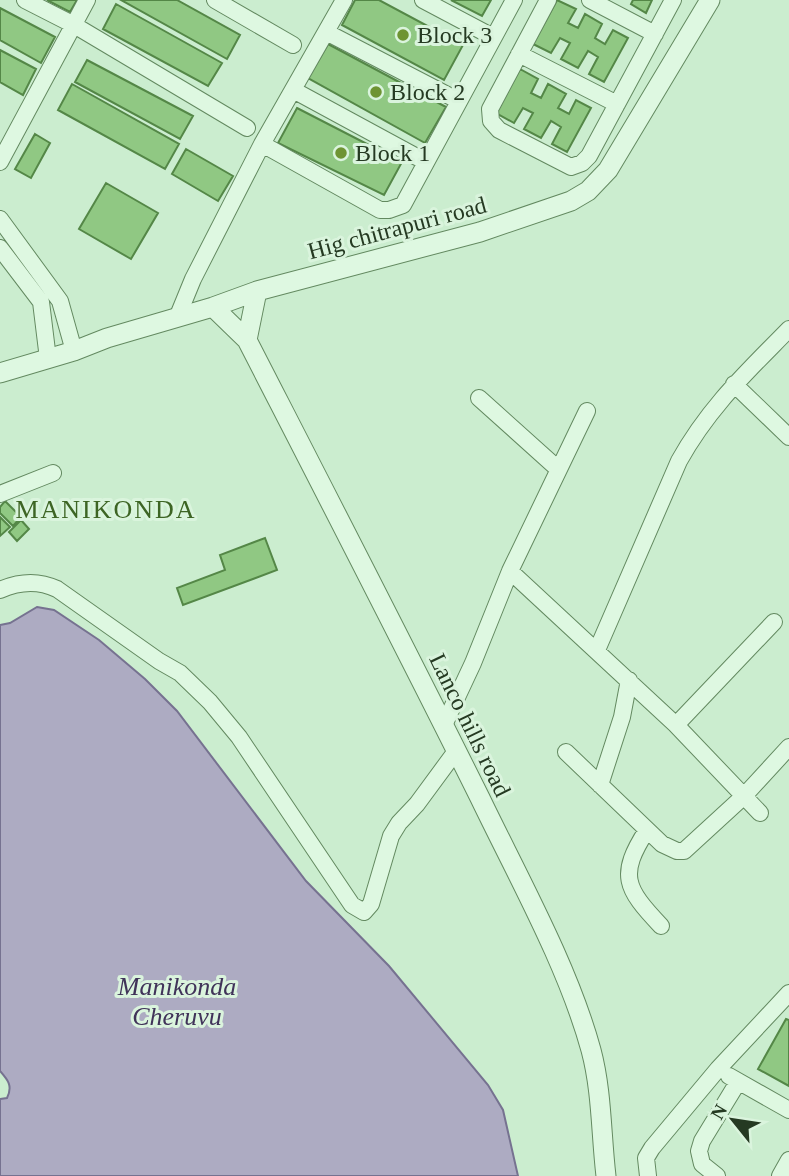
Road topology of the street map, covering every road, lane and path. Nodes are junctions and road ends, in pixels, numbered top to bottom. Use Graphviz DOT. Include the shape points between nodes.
graph roads {
  1 [pos="25,0"];
  2 [pos="87,0"];
  3 [pos="215,0"];
  4 [pos="344,0"];
  5 [pos="423,0"];
  6 [pos="514,0"];
  7 [pos="548,0"];
  8 [pos="590,0"];
  9 [pos="673,0"];
  10 [pos="710,0"];
  11 [pos="74,25"];
  12 [pos="326,32"];
  13 [pos="655,34"];
  14 [pos="494,37"];
  15 [pos="293,45"];
  16 [pos="519,54"];
  17 [pos="295,91"];
  18 [pos="459,101"];
  19 [pos="617,104"];
  20 [pos="247,128"];
  21 [pos="262,144"];
  22 [pos="0,162"];
  23 [pos="426,162"];
  24 [pos="0,219"];
  25 [pos="0,248"];
  26 [pos="257,291"];
  27 [pos="213,307"];
  28 [pos="177,318"];
  29 [pos="789,329"];
  30 [pos="247,340"];
  31 [pos="74,351"];
  32 [pos="48,359"];
  33 [pos="0,373"];
  34 [pos="734,384"];
  35 [pos="479,398"];
  36 [pos="587,411"];
  37 [pos="789,437"];
  38 [pos="558,469"];
  39 [pos="53,474"];
  40 [pos="0,494"];
  41 [pos="510,571"];
  42 [pos="0,590"];
  43 [pos="775,622"];
  44 [pos="597,650"];
  45 [pos="629,680"];
  46 [pos="444,725"];
  47 [pos="676,725"];
  48 [pos="789,747"];
  49 [pos="456,751"];
  50 [pos="566,752"];
  51 [pos="600,785"];
  52 [pos="744,796"];
  53 [pos="760,813"];
  54 [pos="647,830"];
  55 [pos="661,926"];
  56 [pos="789,995"];
  57 [pos="718,1069"];
  58 [pos="738,1082"];
  59 [pos="789,1110"];
  60 [pos="789,1160"];
  61 [pos="606,1175"];
  62 [pos="647,1176"];
  63 [pos="718,1176"];
  64 [pos="780,1176"];
  1 -- 11 [label="street"];
  2 -- 11 [label="street"];
  3 -- 15 [label="street"];
  4 -- 12 [label="street"];
  5 -- 14 [label="street"];
  6 -- 14 [label="street"];
  7 -- 16 [label="street"];
  8 -- 13 [label="street"];
  9 -- 13 [label="street"];
  10 -- 26 [label="street, Hig chitrapuri road" via="608,170 588,191 480,232"];
  11 -- 20 [label="street"];
  11 -- 22 [label="street"];
  12 -- 17 [label="street"];
  12 -- 18 [label="street"];
  13 -- 19 [label="street"];
  14 -- 18 [label="street"];
  16 -- 19 [label="street"];
  16 -- 19 [label="street" via="490,109 491,121 499,130 571,167 589,156"];
  17 -- 21 [label="street"];
  17 -- 23 [label="street"];
  18 -- 23 [label="street"];
  21 -- 23 [label="street" via="380,210 403,205"];
  21 -- 28 [label="street"];
  24 -- 31 [label="street" via="60,302"];
  25 -- 32 [label="street" via="41,302"];
  26 -- 27 [label="street, Hig chitrapuri road"];
  26 -- 30 [label="street"];
  27 -- 28 [label="street, Hig chitrapuri road"];
  27 -- 30 [label="street, Lanco hills road"];
  28 -- 31 [label="street, Hig chitrapuri road"];
  29 -- 34 [label="street"];
  30 -- 46 [label="street, Lanco hills road"];
  31 -- 32 [label="street, Hig chitrapuri road"];
  32 -- 33 [label="street, Hig chitrapuri road"];
  34 -- 37 [label="street"];
  34 -- 44 [label="street" via="709,411 679,461"];
  35 -- 38 [label="street"];
  36 -- 38 [label="street"];
  38 -- 41 [label="street"];
  39 -- 40 [label="street"];
  41 -- 44 [label="street"];
  41 -- 46 [label="street"];
  42 -- 49 [label="street" via="23,582 57,589 189,680 239,737 360,911 371,904 391,836"];
  43 -- 47 [label="street"];
  44 -- 45 [label="street"];
  45 -- 47 [label="street"];
  45 -- 51 [label="street"];
  46 -- 49 [label="street, Lanco hills road"];
  47 -- 52 [label="street"];
  48 -- 52 [label="street"];
  49 -- 61 [label="street, Lanco hills road" via="537,915 582,1021 592,1053 602,1123 603,1148 594,1169"];
  50 -- 51 [label="street"];
  51 -- 54 [label="street"];
  52 -- 53 [label="street"];
  52 -- 54 [label="street" via="684,851 671,849"];
  54 -- 55 [label="street" via="635,849 628,875 631,887"];
  56 -- 57 [label="street"];
  57 -- 58 [label="street"];
  57 -- 62 [label="street" via="649,1152"];
  58 -- 59 [label="street"];
  58 -- 63 [label="street" via="699,1151 702,1164"];
  60 -- 64 [label="street"];
}
